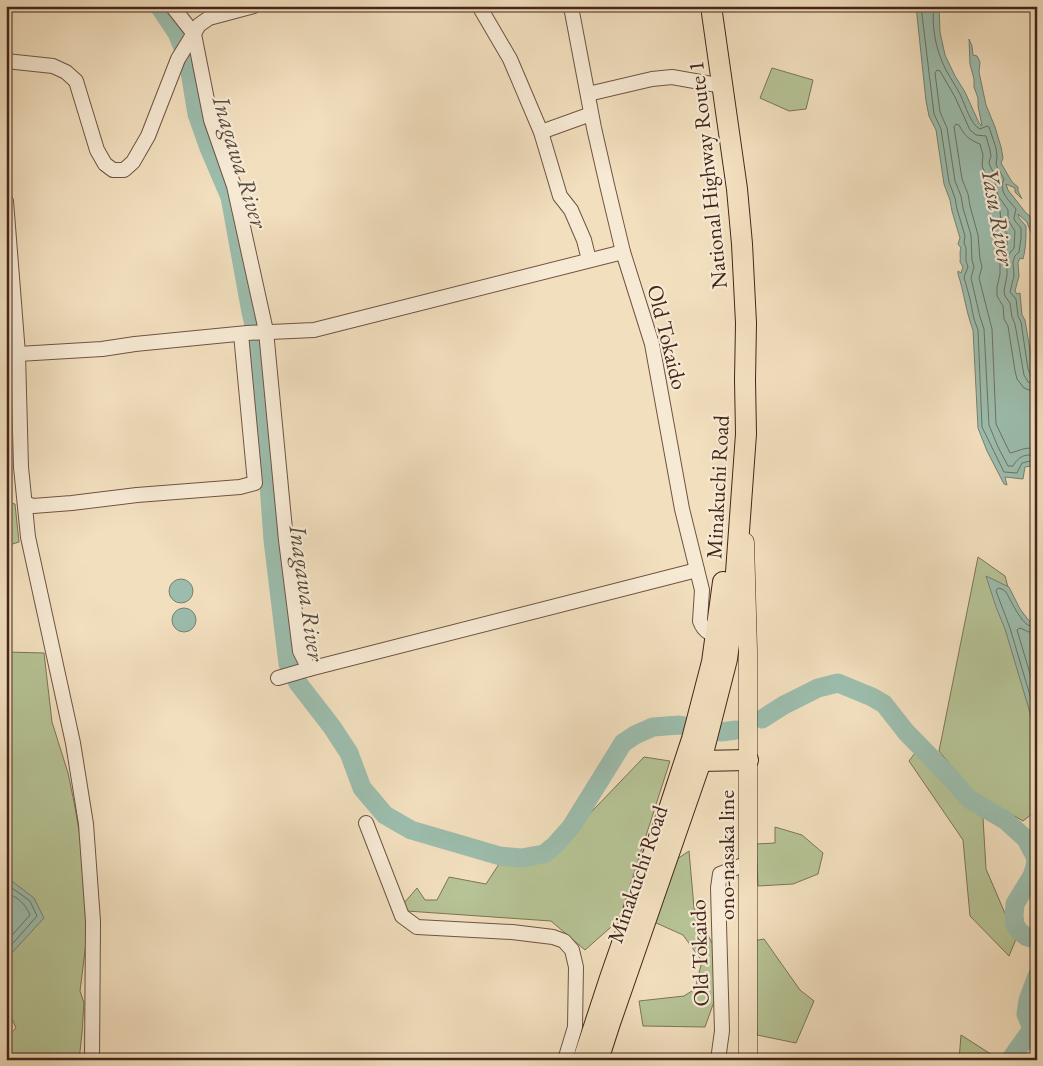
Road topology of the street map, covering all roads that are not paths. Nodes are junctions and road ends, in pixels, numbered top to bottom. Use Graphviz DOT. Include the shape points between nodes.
graph roads {
  1 [pos="172,6"];
  2 [pos="254,6"];
  3 [pos="479,6"];
  4 [pos="570,6"];
  5 [pos="711,6"];
  6 [pos="191,38"];
  7 [pos="6,61"];
  8 [pos="723,86"];
  9 [pos="588,94"];
  10 [pos="591,114"];
  11 [pos="541,132"];
  12 [pos="6,201"];
  13 [pos="623,252"];
  14 [pos="589,260"];
  15 [pos="254,332"];
  16 [pos="18,354"];
  17 [pos="745,399"];
  18 [pos="742,499"];
  19 [pos="25,504"];
  20 [pos="697,570"];
  21 [pos="724,615"];
  22 [pos="748,651"];
  23 [pos="306,670"];
  24 [pos="281,677"];
  25 [pos="699,740"];
  26 [pos="748,760"];
  27 [pos="701,761"];
  28 [pos="366,822"];
  29 [pos="748,863"];
  30 [pos="92,1060"];
  31 [pos="565,1060"];
  32 [pos="583,1060"];
  33 [pos="598,1060"];
  34 [pos="718,1060"];
  35 [pos="748,1060"];
  1 -- 6 [label="street"];
  2 -- 6 [label="street" via="209,18 199,25"];
  3 -- 11 [label="street" via="510,59"];
  4 -- 9 [label="street, Old Tokaido"];
  5 -- 8 [label="highway, National Highway Route 1"];
  6 -- 7 [label="street" via="178,59 148,136 133,162 124,170 113,170 104,164 76,81 53,66"];
  6 -- 15 [label="street" via="211,120 234,186 245,232"];
  8 -- 9 [label="street" via="672,77"];
  8 -- 17 [label="highway, National Highway Route 1" via="742,244"];
  9 -- 10 [label="street, Old Tokaido"];
  10 -- 11 [label="street"];
  10 -- 13 [label="street, Old Tokaido"];
  11 -- 14 [label="street" via="560,196 572,210"];
  12 -- 16 [label="street"];
  13 -- 14 [label="street"];
  13 -- 20 [label="street, Old Tokaido" via="652,344 682,509"];
  14 -- 15 [label="street" via="314,330"];
  15 -- 16 [label="street" via="102,350"];
  15 -- 19 [label="street" via="255,483 72,503"];
  15 -- 23 [label="street" via="300,651"];
  16 -- 19 [label="street"];
  17 -- 18 [label="highway, Minakuchi Road"];
  17 -- 21 [label="highway, Minakuchi Road"];
  18 -- 21 [label="highway, Minakuchi Road"];
  18 -- 22 [label="main road, ono-nasaka line"];
  19 -- 30 [label="street" via="28,536 73,743 86,824 93,921"];
  20 -- 21 [label="street, Old Tokaido" via="702,590 700,621"];
  20 -- 23 [label="street"];
  21 -- 22 [label="main road"];
  21 -- 22 [label="street"];
  21 -- 25 [label="highway, Minakuchi Road" via="727,658"];
  22 -- 26 [label="main road, ono-nasaka line"];
  23 -- 24 [label="street"];
  25 -- 27 [label="highway, Minakuchi Road"];
  25 -- 32 [label="highway, Minakuchi Road" via="669,809"];
  26 -- 27 [label="highway"];
  26 -- 29 [label="main road, ono-nasaka line"];
  27 -- 33 [label="highway, Minakuchi Road"];
  28 -- 31 [label="street" via="402,916 417,927 512,932 564,940 572,950 576,967 575,1027"];
  29 -- 34 [label="street, Old Tokaido" via="720,874 722,1030"];
  29 -- 35 [label="main road, ono-nasaka line"];
}
